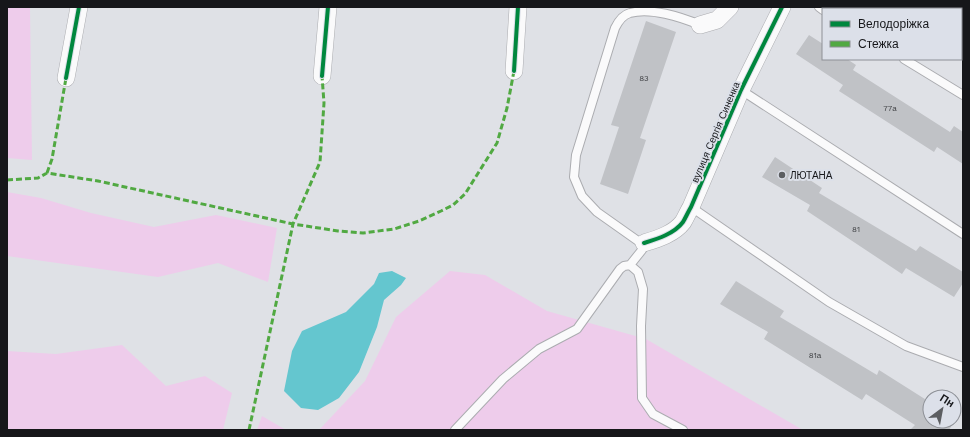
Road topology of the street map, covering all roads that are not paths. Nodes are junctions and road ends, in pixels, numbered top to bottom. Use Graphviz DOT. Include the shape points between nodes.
graph roads {
  1 [pos="79,7"];
  2 [pos="328,7"];
  3 [pos="518,7"];
  4 [pos="730,7"];
  5 [pos="782,7"];
  6 [pos="700,25"];
  7 [pos="906,60"];
  8 [pos="514,71"];
  9 [pos="322,76"];
  10 [pos="66,78"];
  11 [pos="741,90"];
  12 [pos="963,95"];
  13 [pos="691,207"];
  14 [pos="963,234"];
  15 [pos="644,243"];
  16 [pos="630,265"];
  17 [pos="963,367"];
  18 [pos="455,430"];
  19 [pos="683,430"];
  1 -- 10 [label="street"];
  2 -- 9 [label="street"];
  3 -- 8 [label="street"];
  4 -- 6 [label="street" via="717,20"];
  5 -- 11 [label="street, вулиця Сергія Синенка"];
  6 -- 15 [label="lane" via="680,17 642,12 629,13 620,20 615,28 576,155 574,177 582,196 597,212"];
  7 -- 12 [label="lane"];
  11 -- 13 [label="street, вулиця Сергія Синенка"];
  11 -- 14 [label="lane"];
  13 -- 15 [label="street, вулиця Сергія Синенка" via="677,228 661,238"];
  13 -- 17 [label="lane" via="829,302 906,346"];
  15 -- 16 [label="lane" via="642,250"];
  16 -- 18 [label="lane" via="620,269 577,329 539,349 503,379"];
  16 -- 19 [label="lane" via="638,272 643,289 642,398 653,414"];
}
